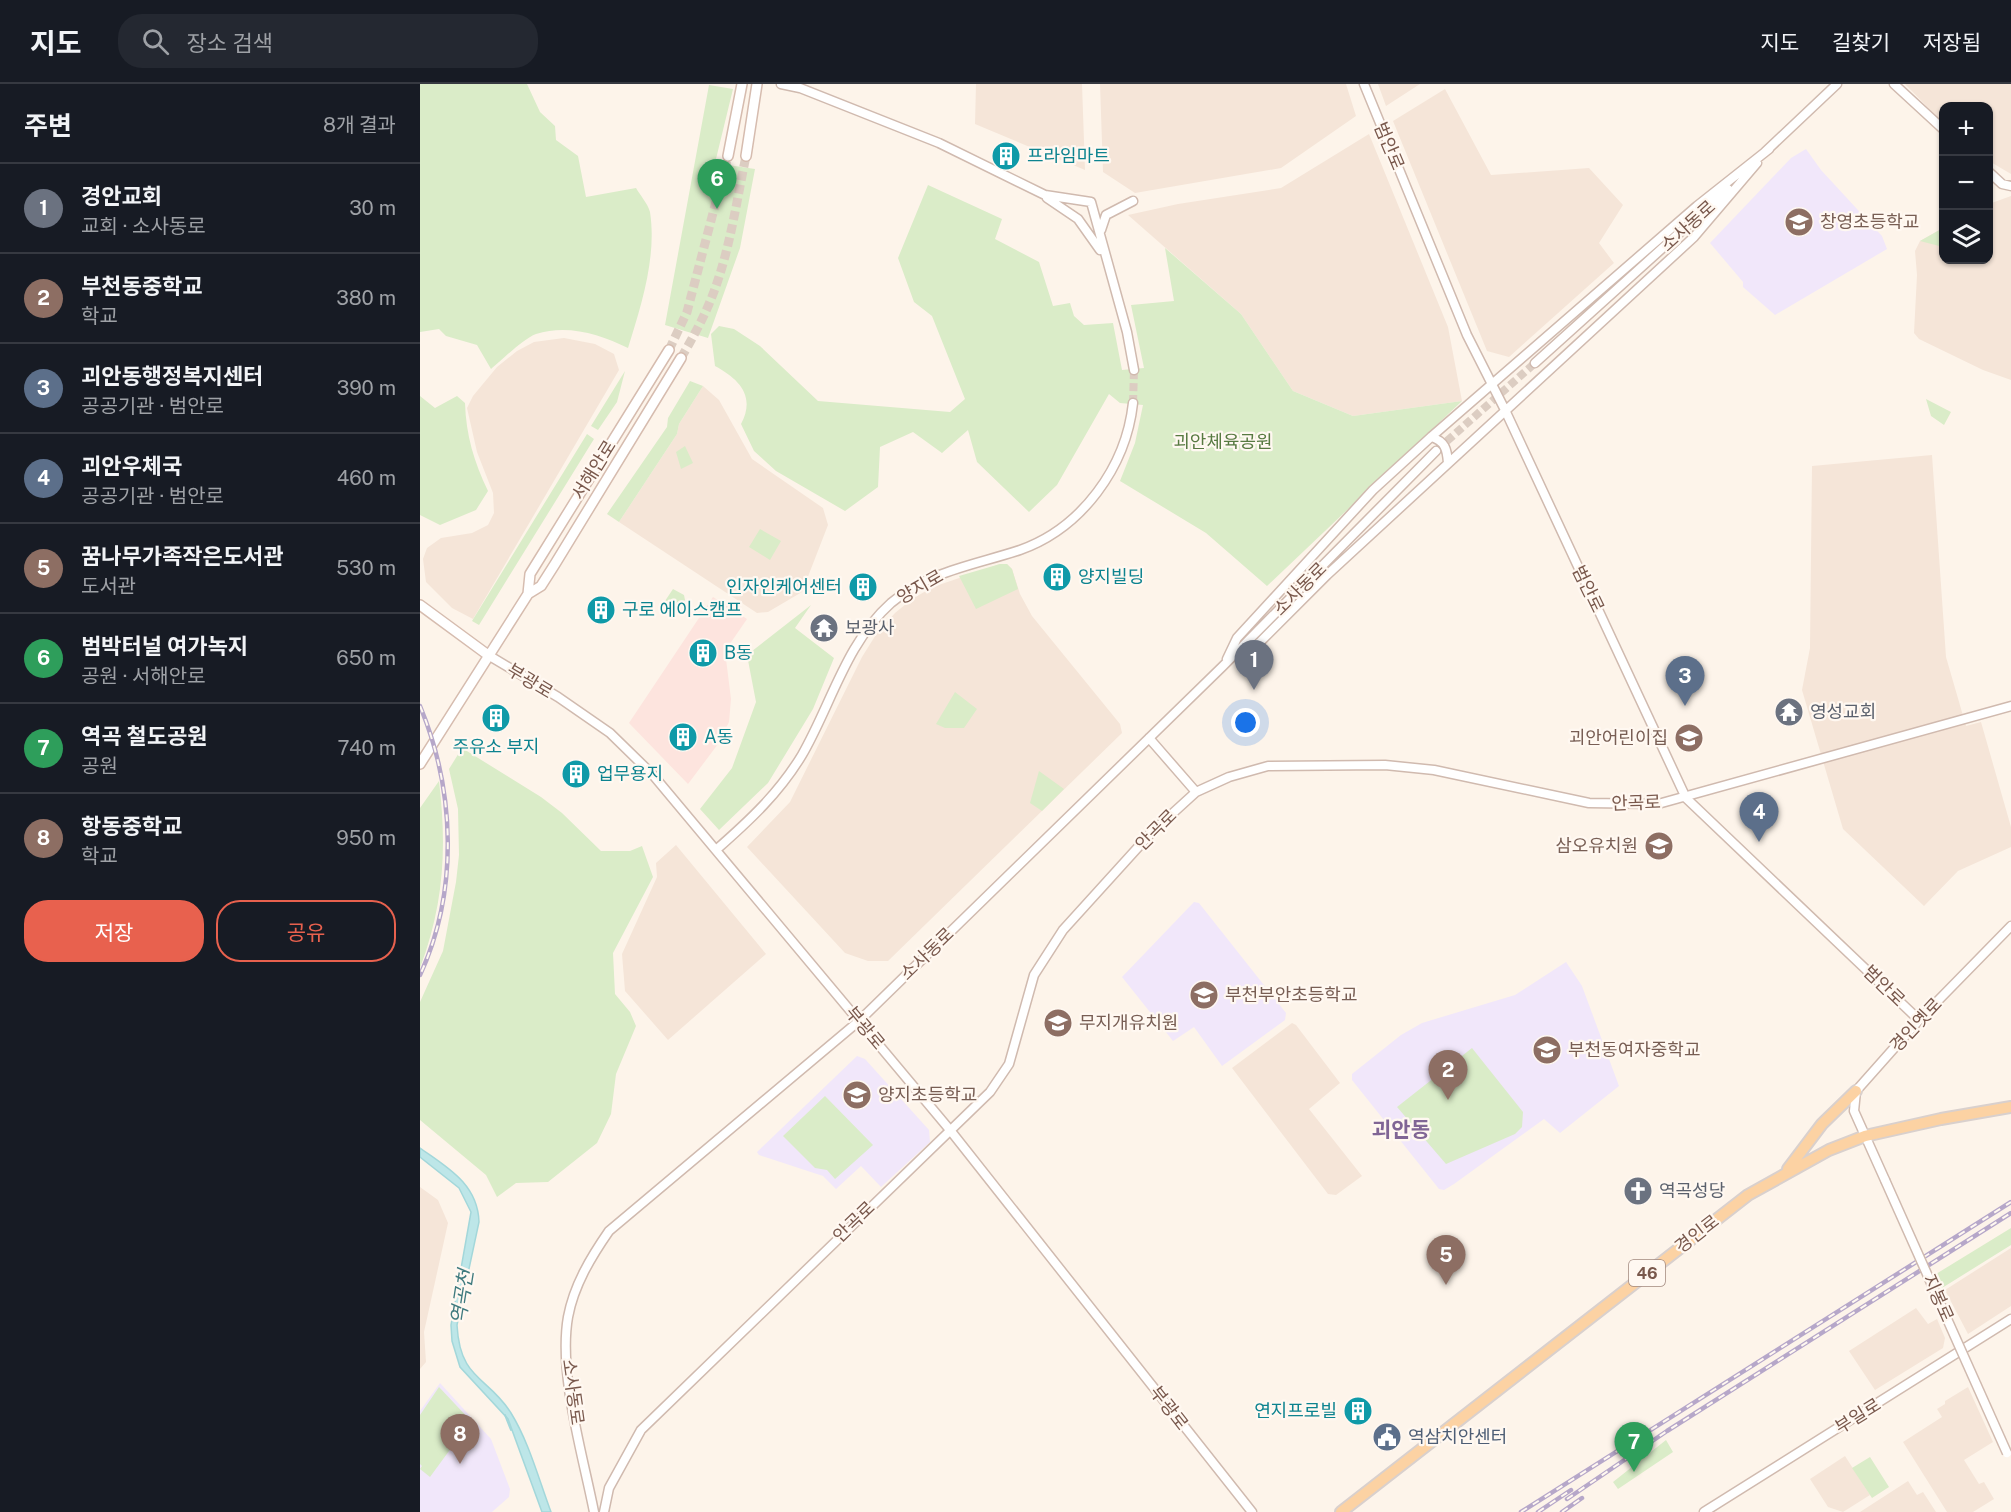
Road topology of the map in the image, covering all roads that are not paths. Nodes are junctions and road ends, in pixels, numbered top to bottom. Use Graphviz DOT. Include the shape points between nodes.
graph roads {
  1 [pos="741,84"];
  2 [pos="757,84"];
  3 [pos="781,84"];
  4 [pos="1364,84"];
  5 [pos="1837,84"];
  6 [pos="1894,84"];
  7 [pos="1939,125"];
  8 [pos="1769,149"];
  9 [pos="728,156"];
  10 [pos="746,156"];
  11 [pos="1993,175"];
  12 [pos="1023,183"];
  13 [pos="2011,186"];
  14 [pos="1133,201"];
  15 [pos="1101,236"];
  16 [pos="1109,267"];
  17 [pos="669,350"];
  18 [pos="681,358"];
  19 [pos="1534,363"];
  20 [pos="1134,370"];
  21 [pos="1491,384"];
  22 [pos="1132,403"];
  23 [pos="1505,410"];
  24 [pos="1431,437"];
  25 [pos="1436,451"];
  26 [pos="1448,463"];
  27 [pos="528,594"];
  28 [pos="420,605"];
  29 [pos="488,655"];
  30 [pos="1223,666"];
  31 [pos="2011,706"];
  32 [pos="1149,738"];
  33 [pos="420,764"];
  34 [pos="1196,792"];
  35 [pos="1686,798"];
  36 [pos="717,849"];
  37 [pos="2011,926"];
  38 [pos="1919,1020"];
  39 [pos="859,1021"];
  40 [pos="1856,1090"];
  41 [pos="2011,1107"];
  42 [pos="950,1130"];
  43 [pos="1865,1136"];
  44 [pos="1785,1173"];
  45 [pos="2011,1319"];
  46 [pos="2009,1453"];
  47 [pos="594,1512"];
  48 [pos="604,1512"];
  49 [pos="1252,1512"];
  50 [pos="1341,1512"];
  51 [pos="1704,1512"];
  1 -- 9 [label="main road"];
  2 -- 10 [label="main road"];
  3 -- 12 [label="street" via="939,143"];
  4 -- 21 [label="street, 범안로"];
  5 -- 8 [label="street, 소사동로"];
  6 -- 7 [label="street"];
  8 -- 19 [label="street, 소사동로"];
  8 -- 21 [label="street" via="1688,213"];
  8 -- 23 [label="street" via="1694,237"];
  11 -- 13 [label="street"];
  12 -- 15 [label="street" via="1045,195 1091,202"];
  12 -- 16 [label="street" via="1078,219"];
  14 -- 15 [label="street" via="1106,215 1101,223"];
  15 -- 16 [label="street"];
  16 -- 20 [label="street"];
  17 -- 27 [label="main road, 서해안로" via="530,574"];
  18 -- 27 [label="main road, 서해안로" via="542,586"];
  21 -- 23 [label="street, 범안로"];
  21 -- 24 [label="street"];
  22 -- 36 [label="street, 양지로" via="1128,434 1111,474 1079,513 1038,542 915,585 868,628 778,792"];
  23 -- 26 [label="street"];
  23 -- 35 [label="street, 범안로"];
  24 -- 26 [label="street" via="1446,447"];
  24 -- 30 [label="street" via="1373,490 1237,638"];
  25 -- 30 [label="street, 소사동로"];
  26 -- 30 [label="street" via="1260,642"];
  27 -- 29 [label="main road, 서해안로"];
  28 -- 29 [label="main road, 부광로"];
  29 -- 33 [label="main road, 서해안로"];
  29 -- 36 [label="street, 부광로" via="610,733 654,775"];
  30 -- 32 [label="street, 소사동로"];
  31 -- 35 [label="street, 안곡로"];
  32 -- 34 [label="street"];
  32 -- 39 [label="street, 소사동로"];
  34 -- 35 [label="street, 안곡로" via="1268,766 1385,765 1434,770 1589,803 1658,804"];
  34 -- 42 [label="street, 안곡로" via="1151,833 1063,930 1034,975 1009,1064 990,1092"];
  35 -- 38 [label="street, 범안로"];
  36 -- 39 [label="street, 부광로"];
  37 -- 38 [label="street, 경인옛로"];
  38 -- 40 [label="street, 경인옛로"];
  39 -- 42 [label="street, 부광로"];
  39 -- 47 [label="street, 소사동로" via="609,1231 585,1266 568,1317 566,1368"];
  40 -- 43 [label="street" via="1854,1111"];
  40 -- 44 [label="main road" via="1822,1124"];
  41 -- 43 [label="main road, 경인로 / 46"];
  42 -- 48 [label="street, 안곡로" via="641,1430 609,1488"];
  42 -- 49 [label="street, 부광로"];
  43 -- 44 [label="main road, 경인로 / 46"];
  43 -- 46 [label="street, 지봉로, bridge"];
  44 -- 50 [label="main road, 경인로 / 46" via="1740,1200"];
  45 -- 51 [label="street, 부일로"];
}
